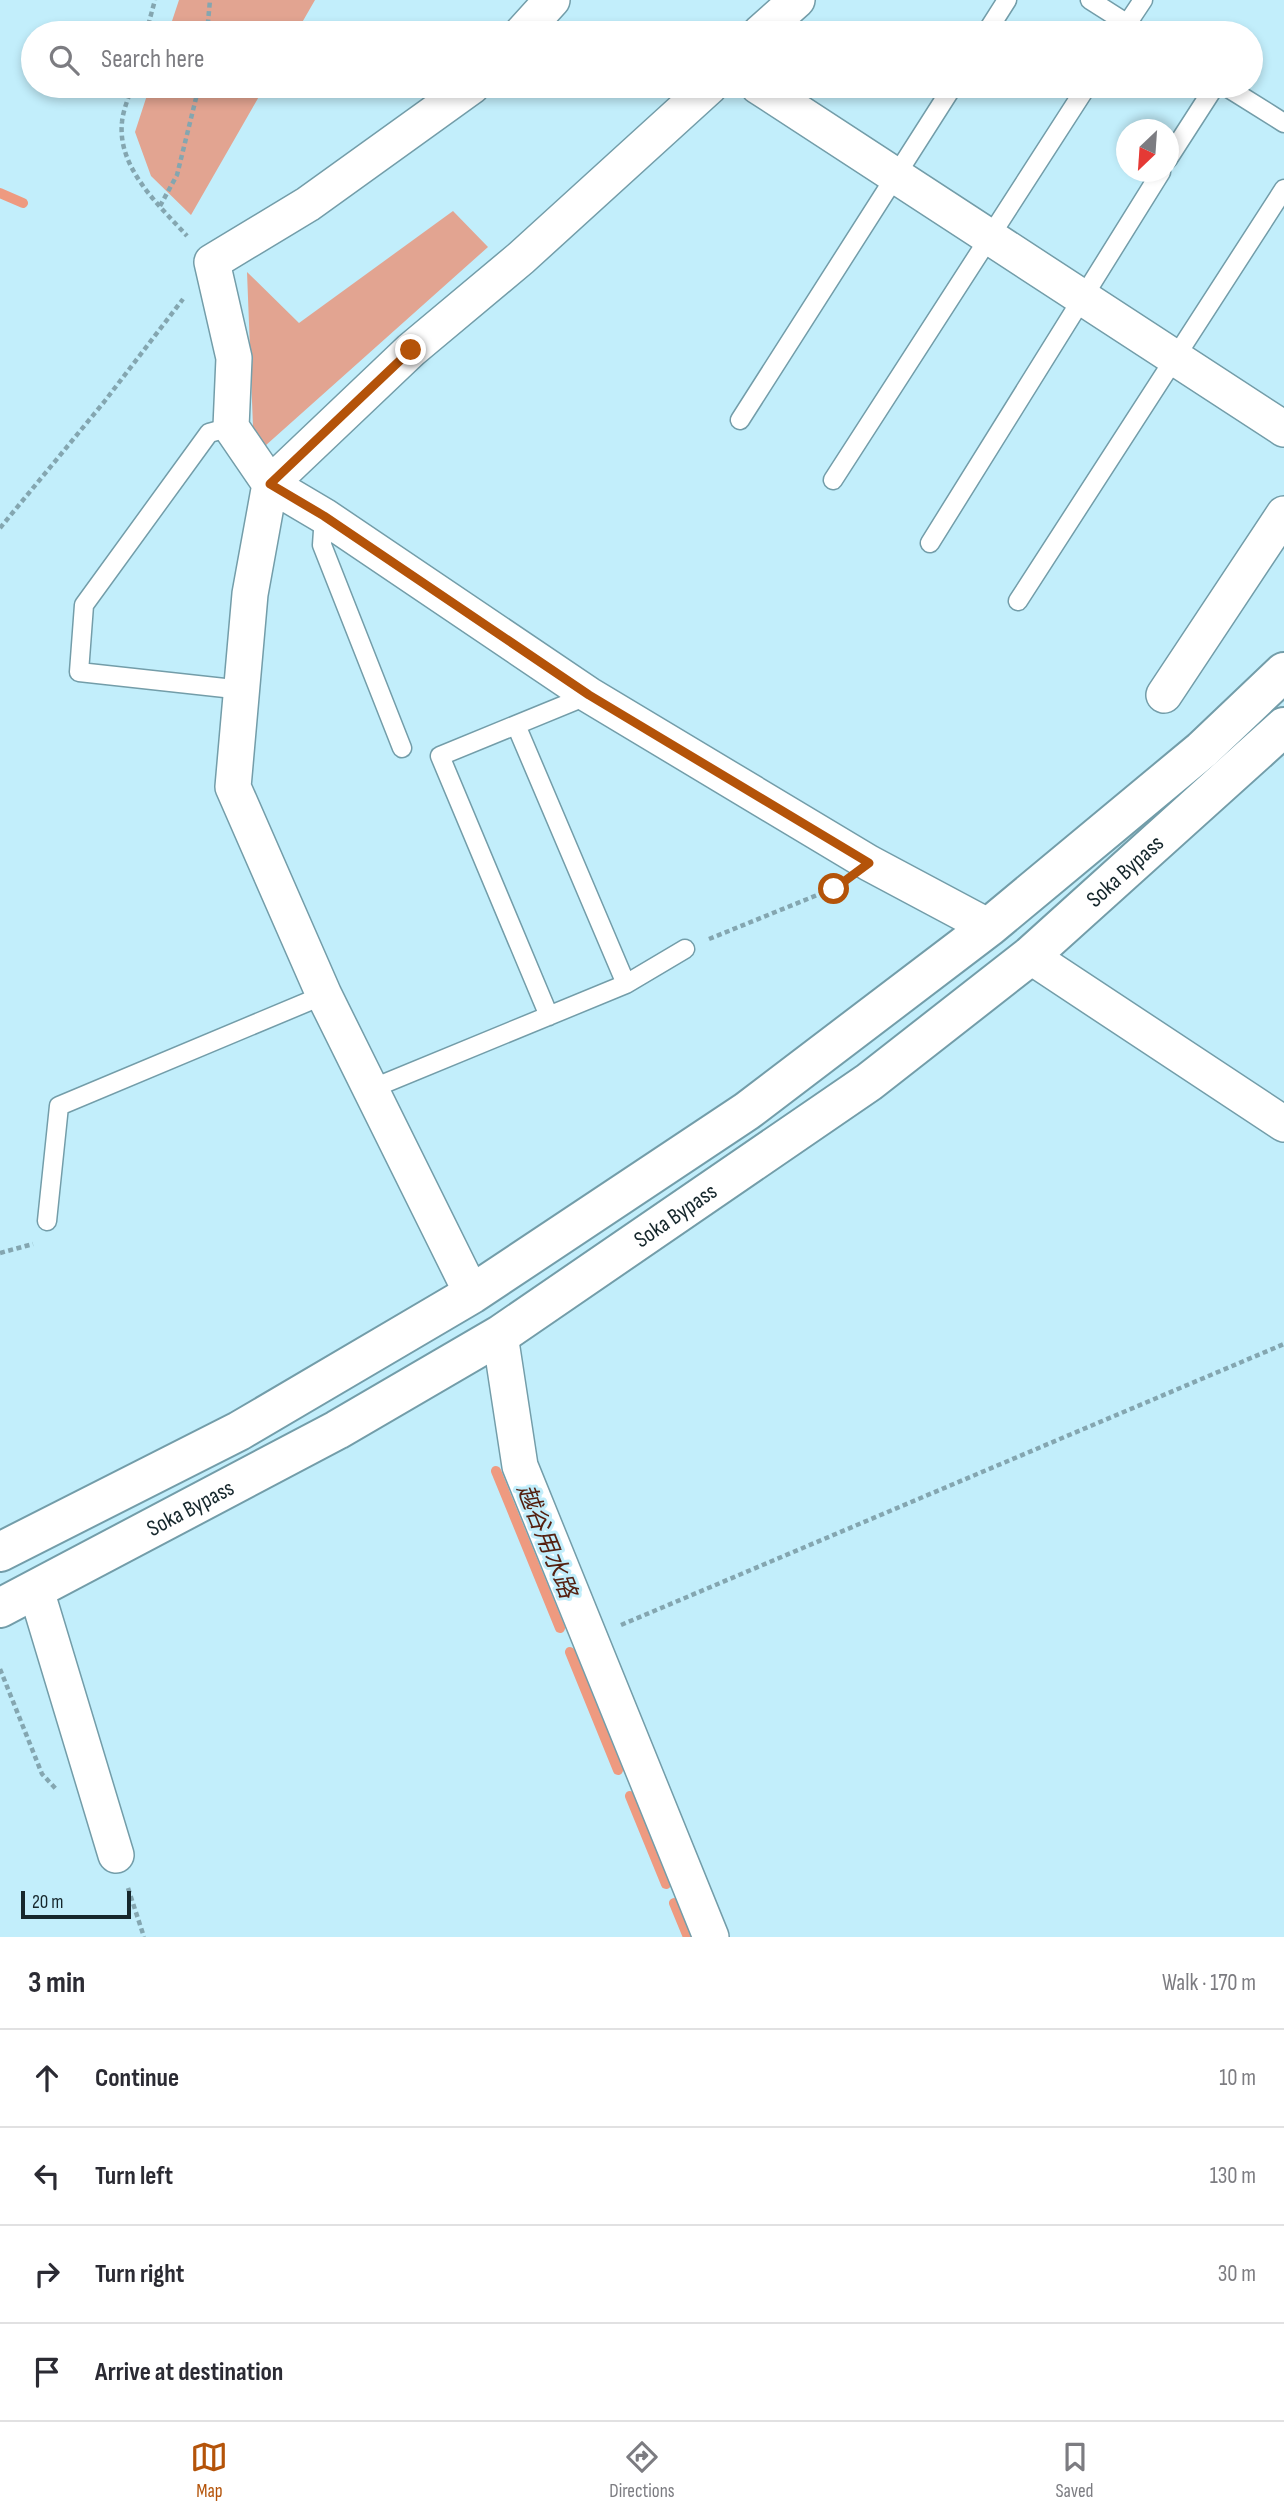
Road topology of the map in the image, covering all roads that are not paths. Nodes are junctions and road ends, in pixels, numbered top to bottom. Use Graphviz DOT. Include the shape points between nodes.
graph roads {
  1 [pos="552,0"];
  2 [pos="797,0"];
  3 [pos="1007,0"];
  4 [pos="1090,0"];
  5 [pos="1143,0"];
  6 [pos="533,21"];
  7 [pos="773,21"];
  8 [pos="994,21"];
  9 [pos="1118,21"];
  10 [pos="1134,21"];
  11 [pos="455,98"];
  12 [pos="697,98"];
  13 [pos="777,98"];
  14 [pos="946,98"];
  15 [pos="1079,98"];
  16 [pos="1207,98"];
  17 [pos="1244,98"];
  18 [pos="1284,123"];
  19 [pos="1179,142"];
  20 [pos="897,176"];
  21 [pos="1155,182"];
  22 [pos="1284,189"];
  23 [pos="990,237"];
  24 [pos="1082,297"];
  25 [pos="1174,357"];
  26 [pos="740,420"];
  27 [pos="231,427"];
  28 [pos="1284,429"];
  29 [pos="833,480"];
  30 [pos="270,484"];
  31 [pos="1284,514"];
  32 [pos="324,516"];
  33 [pos="929,543"];
  34 [pos="1018,601"];
  35 [pos="1284,672"];
  36 [pos="243,690"];
  37 [pos="589,695"];
  38 [pos="1164,695"];
  39 [pos="516,725"];
  40 [pos="1284,727"];
  41 [pos="402,748"];
  42 [pos="989,927"];
  43 [pos="685,949"];
  44 [pos="1030,956"];
  45 [pos="626,984"];
  46 [pos="324,995"];
  47 [pos="549,1016"];
  48 [pos="371,1089"];
  49 [pos="1284,1124"];
  50 [pos="47,1220"];
  51 [pos="472,1294"];
  52 [pos="500,1335"];
  53 [pos="1,1551"];
  54 [pos="19,1599"];
  55 [pos="116,1855"];
  56 [pos="711,1937"];
  1 -- 6 [label="street"];
  2 -- 7 [label="street"];
  3 -- 8 [label="lane"];
  4 -- 9 [label="lane"];
  5 -- 10 [label="lane"];
  11 -- 27 [label="street" via="308,204 212,262 234,358"];
  12 -- 30 [label="street" via="531,249 411,350"];
  13 -- 20 [label="street"];
  14 -- 20 [label="lane"];
  15 -- 23 [label="lane"];
  16 -- 19 [label="lane"];
  17 -- 18 [label="lane"];
  20 -- 23 [label="street"];
  20 -- 26 [label="lane"];
  21 -- 24 [label="lane"];
  22 -- 25 [label="lane"];
  23 -- 24 [label="street"];
  23 -- 29 [label="lane"];
  24 -- 25 [label="street"];
  24 -- 33 [label="lane"];
  25 -- 28 [label="street"];
  25 -- 34 [label="lane"];
  27 -- 30 [label="street"];
  27 -- 36 [label="lane" via="209,433 84,605 79,672"];
  30 -- 32 [label="street"];
  30 -- 36 [label="street" via="250,594"];
  31 -- 38 [label="street"];
  32 -- 37 [label="street"];
  32 -- 41 [label="lane" via="322,545"];
  35 -- 42 [label="highway, Soka Bypass" via="1202,750"];
  36 -- 46 [label="street" via="233,787"];
  37 -- 39 [label="lane"];
  37 -- 42 [label="street" via="869,863"];
  39 -- 45 [label="lane"];
  39 -- 47 [label="lane" via="440,757"];
  40 -- 44 [label="highway, Soka Bypass"];
  42 -- 51 [label="highway, Soka Bypass" via="747,1111"];
  43 -- 45 [label="lane"];
  44 -- 49 [label="street"];
  44 -- 52 [label="highway, Soka Bypass" via="869,1082"];
  45 -- 47 [label="lane"];
  46 -- 48 [label="street"];
  46 -- 50 [label="lane" via="59,1106"];
  47 -- 48 [label="lane"];
  48 -- 51 [label="street"];
  51 -- 53 [label="highway, Soka Bypass" via="239,1432"];
  52 -- 54 [label="highway, Soka Bypass" via="337,1430"];
  52 -- 56 [label="street" via="520,1466"];
  54 -- 55 [label="street"];
}
